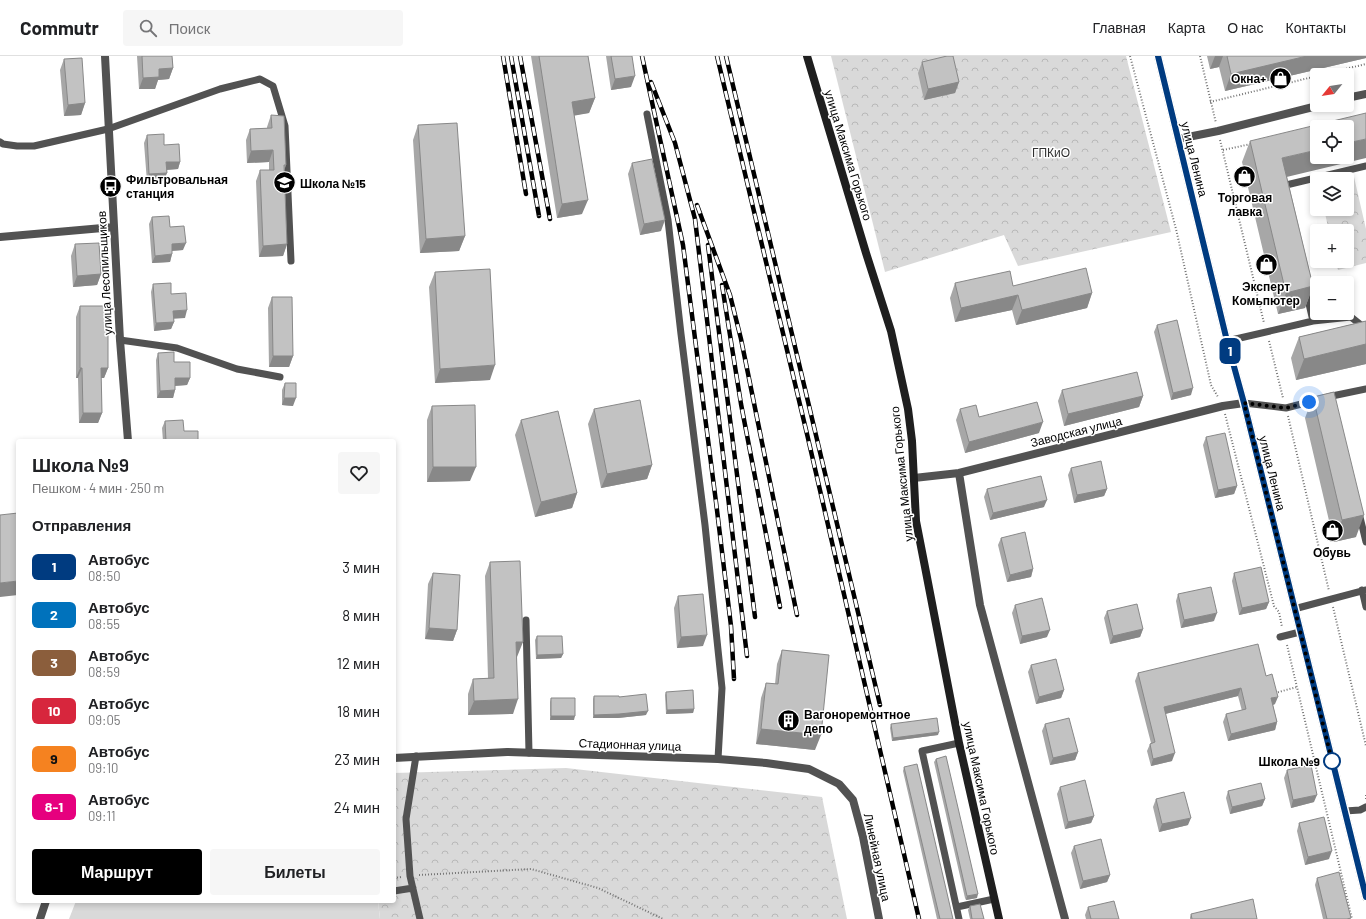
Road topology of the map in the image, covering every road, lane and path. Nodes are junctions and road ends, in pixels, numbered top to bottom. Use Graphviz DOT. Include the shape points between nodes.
graph roads {
  1 [pos="105,56"];
  2 [pos="807,56"];
  3 [pos="1130,56"];
  4 [pos="1158,56"];
  5 [pos="1366,64"];
  6 [pos="1349,68"];
  7 [pos="1310,77"];
  8 [pos="1366,94"];
  9 [pos="1354,97"];
  10 [pos="1210,102"];
  11 [pos="1310,108"];
  12 [pos="647,114"];
  13 [pos="108,129"];
  14 [pos="1178,139"];
  15 [pos="0,142"];
  16 [pos="1252,143"];
  17 [pos="1223,150"];
  18 [pos="1366,166"];
  19 [pos="1284,193"];
  20 [pos="114,227"];
  21 [pos="0,237"];
  22 [pos="291,261"];
  23 [pos="1305,283"];
  24 [pos="1313,321"];
  25 [pos="1366,329"];
  26 [pos="120,340"];
  27 [pos="1227,341"];
  28 [pos="280,377"];
  29 [pos="1366,389"];
  30 [pos="1332,396"];
  31 [pos="1244,403"];
  32 [pos="1334,403"];
  33 [pos="1223,406"];
  34 [pos="128,439"];
  35 [pos="959,473"];
  36 [pos="914,478"];
  37 [pos="1357,503"];
  38 [pos="1366,542"];
  39 [pos="1364,590"];
  40 [pos="1366,607"];
  41 [pos="1294,609"];
  42 [pos="526,620"];
  43 [pos="1300,632"];
  44 [pos="1282,636"];
  45 [pos="1297,687"];
  46 [pos="1272,693"];
  47 [pos="959,743"];
  48 [pos="529,753"];
  49 [pos="416,756"];
  50 [pos="396,758"];
  51 [pos="718,759"];
  52 [pos="853,800"];
  53 [pos="1366,807"];
  54 [pos="1345,811"];
  55 [pos="410,876"];
  56 [pos="396,878"];
  57 [pos="413,888"];
  58 [pos="396,891"];
  59 [pos="1366,896"];
  60 [pos="994,899"];
  61 [pos="45,903"];
  62 [pos="957,907"];
  63 [pos="40,919"];
  64 [pos="420,919"];
  65 [pos="663,919"];
  66 [pos="879,919"];
  67 [pos="959,919"];
  68 [pos="999,919"];
  69 [pos="1066,919"];
  70 [pos="1352,919"];
  1 -- 13 [label="street, улица Лесопильщиков"];
  2 -- 36 [label="street, улица Максима Горького" via="891,331 908,409"];
  3 -- 33 [label="path" via="1176,229 1211,385"];
  4 -- 14 [label="street, улица Ленина"];
  5 -- 6 [label="path"];
  7 -- 10 [label="path"];
  8 -- 9 [label="street"];
  11 -- 14 [label="street"];
  12 -- 51 [label="lane" via="668,220 705,525 722,688"];
  13 -- 15 [label="lane" via="34,146"];
  13 -- 20 [label="street, улица Лесопильщиков"];
  13 -- 22 [label="lane" via="226,88 260,79 273,86 285,126"];
  14 -- 27 [label="street, улица Ленина"];
  16 -- 17 [label="path"];
  18 -- 19 [label="lane" via="1282,186"];
  20 -- 21 [label="street"];
  20 -- 26 [label="street, улица Лесопильщиков"];
  23 -- 24 [label="lane"];
  24 -- 25 [label="lane" via="1351,317"];
  24 -- 27 [label="lane"];
  26 -- 28 [label="lane" via="178,348 237,369"];
  26 -- 34 [label="street, улица Лесопильщиков"];
  27 -- 31 [label="street, улица Ленина"];
  29 -- 30 [label="lane"];
  30 -- 31 [label="lane" via="1286,408"];
  30 -- 32 [label="lane"];
  31 -- 33 [label="street, Заводская улица"];
  31 -- 41 [label="street, улица Ленина"];
  33 -- 35 [label="street, Заводская улица"];
  33 -- 44 [label="path" via="1274,606 1279,612"];
  35 -- 36 [label="street, Заводская улица"];
  35 -- 69 [label="street" via="980,605"];
  36 -- 47 [label="street, улица Максима Горького" via="916,521"];
  37 -- 38 [label="lane"];
  39 -- 40 [label="lane"];
  39 -- 41 [label="lane"];
  41 -- 43 [label="street, улица Ленина"];
  42 -- 48 [label="lane"];
  43 -- 44 [label="lane"];
  43 -- 54 [label="street, улица Ленина"];
  44 -- 45 [label="path"];
  45 -- 46 [label="path"];
  45 -- 70 [label="path"];
  47 -- 60 [label="street, улица Максима Горького"];
  47 -- 62 [label="lane" via="922,751"];
  48 -- 49 [label="street, Стадионная улица"];
  48 -- 51 [label="street, Стадионная улица"];
  49 -- 50 [label="street, Стадионная улица"];
  49 -- 55 [label="lane" via="406,820"];
  51 -- 52 [label="street, Стадионная улица" via="810,769 839,784"];
  52 -- 66 [label="street, Линейная улица"];
  53 -- 54 [label="lane"];
  54 -- 59 [label="street, улица Ленина"];
  55 -- 56 [label="path"];
  55 -- 57 [label="lane"];
  55 -- 65 [label="path" via="531,869 598,888"];
  57 -- 58 [label="lane"];
  57 -- 64 [label="lane"];
  60 -- 62 [label="lane"];
  60 -- 68 [label="street, улица Максима Горького"];
  61 -- 63 [label="street"];
  62 -- 67 [label="lane"];
}
